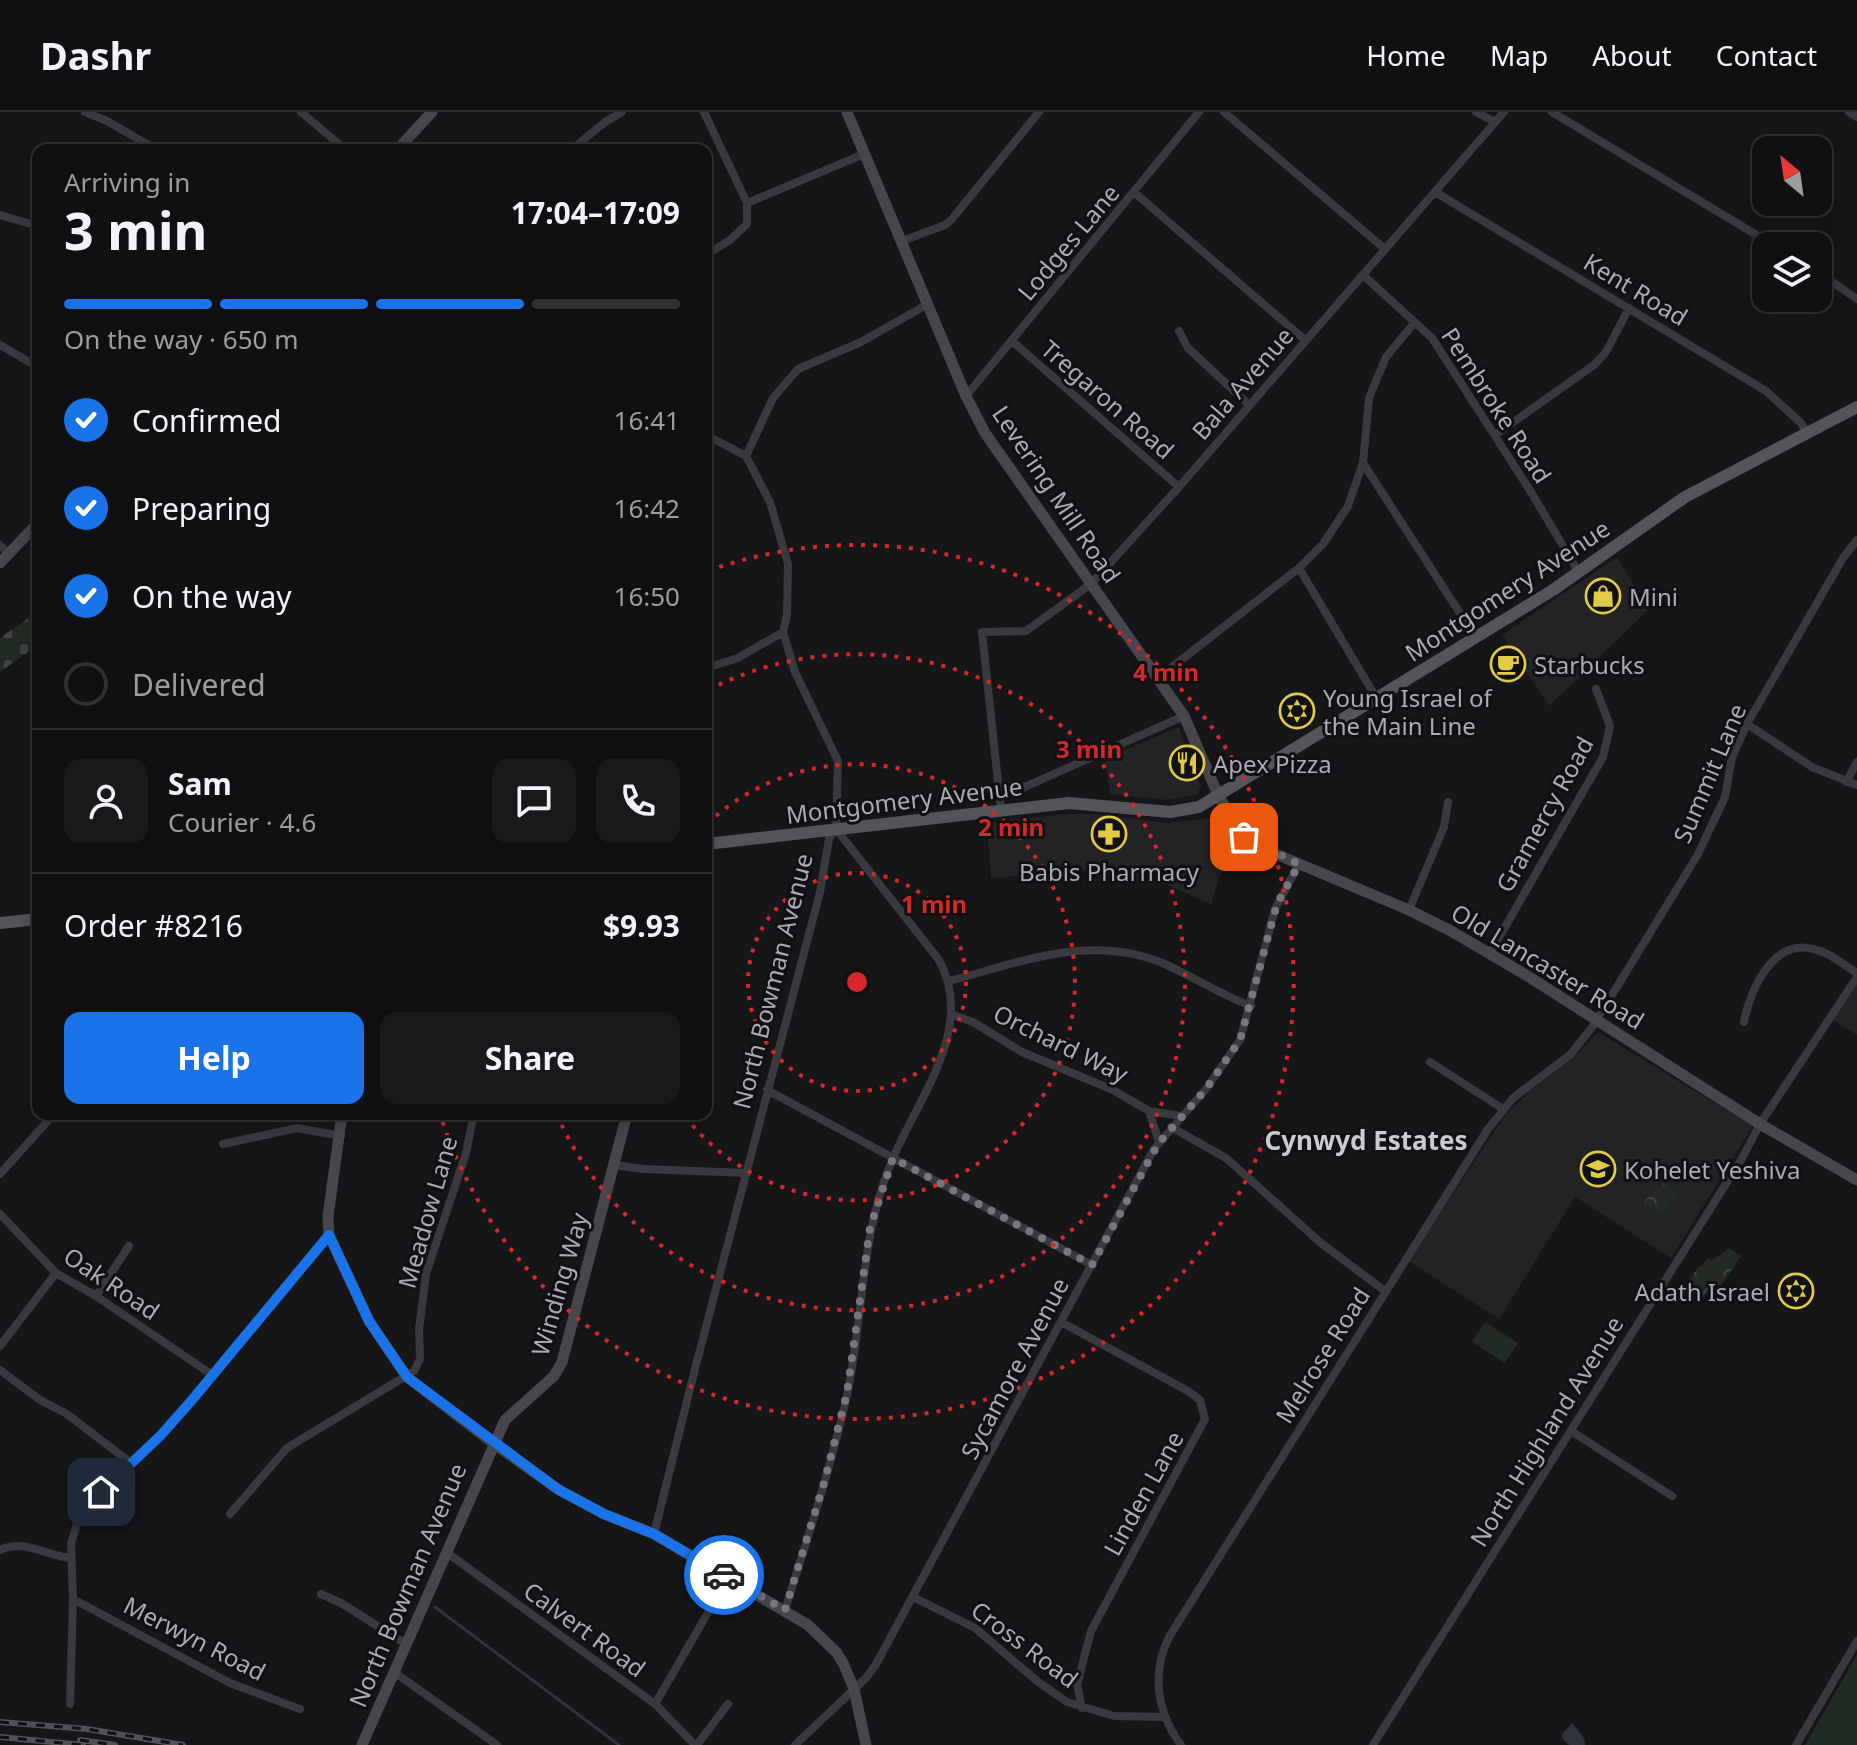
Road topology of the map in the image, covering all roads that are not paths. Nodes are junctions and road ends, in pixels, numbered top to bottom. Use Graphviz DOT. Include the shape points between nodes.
graph roads {
  1 [pos="85,112"];
  2 [pos="301,112"];
  3 [pos="432,112"];
  4 [pos="622,112"];
  5 [pos="704,112"];
  6 [pos="847,112"];
  7 [pos="1039,112"];
  8 [pos="1199,112"];
  9 [pos="1224,112"];
  10 [pos="1476,112"];
  11 [pos="1504,112"];
  12 [pos="1552,112"];
  13 [pos="1849,112"];
  14 [pos="1857,117"];
  15 [pos="1495,122"];
  16 [pos="147,144"];
  17 [pos="339,144"];
  18 [pos="403,144"];
  19 [pos="578,144"];
  20 [pos="864,154"];
  21 [pos="1435,192"];
  22 [pos="1135,193"];
  23 [pos="747,203"];
  24 [pos="0,215"];
  25 [pos="32,224"];
  26 [pos="1752,232"];
  27 [pos="902,241"];
  28 [pos="1385,249"];
  29 [pos="712,251"];
  30 [pos="1363,275"];
  31 [pos="1832,282"];
  32 [pos="1857,299"];
  33 [pos="928,304"];
  34 [pos="1629,308"];
  35 [pos="1415,322"];
  36 [pos="1179,331"];
  37 [pos="1305,340"];
  38 [pos="1012,341"];
  39 [pos="0,345"];
  40 [pos="32,364"];
  41 [pos="966,396"];
  42 [pos="1249,405"];
  43 [pos="1857,407"];
  44 [pos="1807,433"];
  45 [pos="1495,435"];
  46 [pos="712,438"];
  47 [pos="746,456"];
  48 [pos="1363,463"];
  49 [pos="1179,487"];
  50 [pos="32,528"];
  51 [pos="1857,540"];
  52 [pos="3,554"];
  53 [pos="1299,568"];
  54 [pos="1579,573"];
  55 [pos="1091,584"];
  56 [pos="783,632"];
  57 [pos="1476,638"];
  58 [pos="712,666"];
  59 [pos="1158,678"];
  60 [pos="1596,689"];
  61 [pos="1377,700"];
  62 [pos="1184,716"];
  63 [pos="1747,724"];
  64 [pos="1857,762"];
  65 [pos="1846,782"];
  66 [pos="1857,785"];
  67 [pos="1219,797"];
  68 [pos="1448,802"];
  69 [pos="1000,804"];
  70 [pos="836,829"];
  71 [pos="712,843"];
  72 [pos="1299,864"];
  73 [pos="1409,910"];
  74 [pos="32,920"];
  75 [pos="0,923"];
  76 [pos="1490,953"];
  77 [pos="1857,975"];
  78 [pos="949,981"];
  79 [pos="1251,1006"];
  80 [pos="953,1015"];
  81 [pos="1596,1019"];
  82 [pos="1744,1022"];
  83 [pos="1430,1062"];
  84 [pos="767,1090"];
  85 [pos="1503,1109"];
  86 [pos="1149,1111"];
  87 [pos="1181,1116"];
  88 [pos="49,1120"];
  89 [pos="342,1120"];
  90 [pos="473,1120"];
  91 [pos="626,1120"];
  92 [pos="1760,1124"];
  93 [pos="1171,1127"];
  94 [pos="341,1136"];
  95 [pos="1159,1142"];
  96 [pos="223,1144"];
  97 [pos="893,1158"];
  98 [pos="615,1165"];
  99 [pos="747,1173"];
  100 [pos="0,1174"];
  101 [pos="1857,1180"];
  102 [pos="0,1214"];
  103 [pos="329,1235"];
  104 [pos="129,1246"];
  105 [pos="1092,1265"];
  106 [pos="56,1273"];
  107 [pos="1385,1291"];
  108 [pos="96,1296"];
  109 [pos="1061,1322"];
  110 [pos="0,1346"];
  111 [pos="0,1370"];
  112 [pos="211,1374"];
  113 [pos="407,1377"];
  114 [pos="1571,1431"];
  115 [pos="493,1443"];
  116 [pos="131,1463"];
  117 [pos="1672,1496"];
  118 [pos="230,1514"];
  119 [pos="654,1534"];
  120 [pos="0,1550"];
  121 [pos="446,1552"];
  122 [pos="71,1558"];
  123 [pos="728,1578"];
  124 [pos="321,1594"];
  125 [pos="913,1597"];
  126 [pos="73,1599"];
  127 [pos="785,1610"];
  128 [pos="1857,1641"];
  129 [pos="406,1644"];
  130 [pos="844,1665"];
  131 [pos="875,1666"];
  132 [pos="394,1672"];
  133 [pos="1077,1685"];
  134 [pos="854,1689"];
  135 [pos="1060,1697"];
  136 [pos="70,1704"];
  137 [pos="655,1704"];
  138 [pos="728,1704"];
  139 [pos="1082,1708"];
  140 [pos="300,1709"];
  141 [pos="1164,1717"];
  142 [pos="362,1745"];
  143 [pos="497,1745"];
  144 [pos="696,1745"];
  145 [pos="795,1745"];
  146 [pos="866,1745"];
  147 [pos="1181,1745"];
  148 [pos="1373,1745"];
  149 [pos="1796,1745"];
  1 -- 16 [label="street"];
  2 -- 17 [label="street"];
  3 -- 18 [label="street"];
  4 -- 19 [label="street"];
  5 -- 23 [label="street"];
  6 -- 20 [label="street, Levering Mill Road"];
  7 -- 27 [label="street" via="952,219"];
  8 -- 22 [label="street, Lodges Lane"];
  9 -- 28 [label="street"];
  10 -- 15 [label="street"];
  11 -- 15 [label="street, Bala Avenue"];
  12 -- 26 [label="street"];
  13 -- 14 [label="street"];
  15 -- 21 [label="street, Bala Avenue"];
  20 -- 23 [label="street"];
  20 -- 27 [label="street, Levering Mill Road"];
  21 -- 28 [label="street, Bala Avenue"];
  21 -- 34 [label="street, Kent Road"];
  22 -- 37 [label="street"];
  22 -- 38 [label="street, Lodges Lane"];
  23 -- 29 [label="street" via="747,224"];
  24 -- 25 [label="street"];
  27 -- 33 [label="street, Levering Mill Road"];
  28 -- 30 [label="street, Bala Avenue"];
  30 -- 35 [label="street, Pembroke Road"];
  30 -- 37 [label="street, Bala Avenue"];
  31 -- 32 [label="street"];
  33 -- 41 [label="street, Levering Mill Road"];
  33 -- 47 [label="street" via="861,342 798,369 773,398"];
  34 -- 44 [label="street, Kent Road" via="1766,391"];
  34 -- 45 [label="street" via="1594,365"];
  35 -- 45 [label="street, Pembroke Road" via="1432,338"];
  35 -- 48 [label="street" via="1386,357 1369,398"];
  36 -- 42 [label="street" via="1188,348"];
  37 -- 42 [label="street, Bala Avenue"];
  38 -- 41 [label="street, Lodges Lane"];
  38 -- 49 [label="street, Tregaron Road"];
  39 -- 40 [label="street"];
  41 -- 55 [label="street, Levering Mill Road" via="985,433"];
  42 -- 49 [label="street, Bala Avenue"];
  43 -- 44 [label="main road, Montgomery Avenue"];
  44 -- 54 [label="main road, Montgomery Avenue" via="1685,497"];
  45 -- 54 [label="street, Pembroke Road"];
  46 -- 47 [label="street"];
  47 -- 56 [label="street, North Bowman Avenue" via="770,502 788,564"];
  48 -- 53 [label="street" via="1348,506"];
  48 -- 57 [label="street"];
  49 -- 55 [label="street, Bala Avenue"];
  50 -- 52 [label="street"];
  51 -- 63 [label="street, Summit Lane"];
  53 -- 59 [label="street"];
  53 -- 61 [label="street"];
  54 -- 57 [label="main road, Montgomery Avenue"];
  55 -- 59 [label="street, Levering Mill Road"];
  55 -- 69 [label="street, Bala Avenue" via="1026,631 982,632"];
  56 -- 58 [label="street"];
  56 -- 70 [label="street, North Bowman Avenue" via="795,672 838,761"];
  57 -- 61 [label="main road, Montgomery Avenue"];
  59 -- 62 [label="street, Levering Mill Road"];
  60 -- 76 [label="street, Gramercy Road" via="1610,726 1603,757"];
  61 -- 67 [label="main road, Montgomery Avenue"];
  62 -- 67 [label="street, Levering Mill Road"];
  62 -- 69 [label="street"];
  63 -- 65 [label="street" via="1795,757"];
  63 -- 81 [label="street, Summit Lane" via="1714,824"];
  64 -- 65 [label="street"];
  65 -- 66 [label="street"];
  67 -- 69 [label="main road, Montgomery Avenue" via="1179,811 1081,803"];
  67 -- 72 [label="street, Old Lancaster Road" via="1244,837"];
  68 -- 73 [label="street" via="1444,827"];
  69 -- 70 [label="main road, Montgomery Avenue"];
  70 -- 71 [label="main road, Montgomery Avenue"];
  70 -- 78 [label="street" via="926,941"];
  70 -- 84 [label="street, North Bowman Avenue" via="829,839"];
  72 -- 73 [label="street, Old Lancaster Road"];
  72 -- 79 [label="street, Sycamore Avenue" via="1277,904"];
  73 -- 76 [label="street, Old Lancaster Road"];
  74 -- 75 [label="main road"];
  76 -- 81 [label="street, Old Lancaster Road"];
  77 -- 82 [label="street" via="1816,949 1787,951 1768,966"];
  77 -- 92 [label="street, North Highland Avenue"];
  78 -- 79 [label="street" via="1047,954 1116,950 1166,965"];
  78 -- 80 [label="street"];
  79 -- 87 [label="street, Sycamore Avenue" via="1227,1062"];
  80 -- 86 [label="street, Orchard Way"];
  80 -- 97 [label="street" via="932,1082"];
  81 -- 85 [label="street, Melrose Road" via="1571,1054"];
  81 -- 92 [label="street, Old Lancaster Road"];
  83 -- 85 [label="street"];
  84 -- 97 [label="street"];
  84 -- 99 [label="street, North Bowman Avenue"];
  85 -- 107 [label="street, Melrose Road"];
  86 -- 87 [label="street, Orchard Way"];
  86 -- 95 [label="street"];
  87 -- 93 [label="street, Sycamore Avenue"];
  88 -- 100 [label="street"];
  89 -- 94 [label="street"];
  90 -- 113 [label="street, Meadow Lane" via="426,1274 419,1363"];
  91 -- 98 [label="street, Winding Way"];
  92 -- 101 [label="street, Old Lancaster Road"];
  92 -- 114 [label="street, North Highland Avenue"];
  93 -- 95 [label="street, Sycamore Avenue"];
  93 -- 107 [label="street" via="1226,1158 1321,1243"];
  94 -- 96 [label="street" via="297,1128"];
  94 -- 103 [label="street"];
  95 -- 105 [label="street, Sycamore Avenue"];
  97 -- 105 [label="street"];
  97 -- 127 [label="street" via="870,1228 847,1393"];
  98 -- 99 [label="street"];
  98 -- 115 [label="street, Winding Way" via="562,1362 554,1376 505,1420"];
  99 -- 119 [label="street, North Bowman Avenue"];
  102 -- 106 [label="street, Oak Road"];
  103 -- 112 [label="street"];
  103 -- 113 [label="street" via="369,1321"];
  104 -- 108 [label="street"];
  105 -- 109 [label="street, Sycamore Avenue"];
  106 -- 108 [label="street, Oak Road"];
  106 -- 110 [label="street"];
  107 -- 141 [label="street, Melrose Road" via="1169,1637 1159,1680"];
  108 -- 112 [label="street, Oak Road"];
  109 -- 125 [label="street, Sycamore Avenue"];
  109 -- 133 [label="street, Linden Lane" via="1188,1391 1200,1400 1205,1419 1095,1621"];
  111 -- 116 [label="street"];
  112 -- 116 [label="street"];
  113 -- 115 [label="street"];
  113 -- 118 [label="street" via="287,1448"];
  114 -- 117 [label="street"];
  114 -- 148 [label="street, North Highland Avenue"];
  115 -- 119 [label="street" via="559,1490"];
  115 -- 121 [label="street, North Bowman Avenue"];
  116 -- 122 [label="street" via="85,1509 72,1533"];
  119 -- 123 [label="street"];
  120 -- 122 [label="street" via="23,1545"];
  121 -- 129 [label="street, North Bowman Avenue"];
  121 -- 137 [label="street, Calvert Road"];
  122 -- 126 [label="street"];
  123 -- 127 [label="street"];
  123 -- 137 [label="street"];
  124 -- 129 [label="street"];
  125 -- 131 [label="street, Sycamore Avenue"];
  125 -- 135 [label="street, Cross Road" via="975,1628"];
  126 -- 136 [label="street"];
  126 -- 140 [label="street, Merwyn Road" via="230,1683"];
  127 -- 130 [label="street" via="822,1636"];
  128 -- 149 [label="street"];
  129 -- 132 [label="street, North Bowman Avenue"];
  130 -- 131 [label="street" via="856,1672"];
  130 -- 134 [label="street"];
  131 -- 134 [label="street, Sycamore Avenue"];
  132 -- 142 [label="street, North Bowman Avenue"];
  132 -- 143 [label="street"];
  133 -- 135 [label="street"];
  133 -- 139 [label="street, Linden Lane"];
  134 -- 145 [label="street, Sycamore Avenue"];
  134 -- 146 [label="street"];
  135 -- 139 [label="street, Cross Road"];
  137 -- 144 [label="street, Calvert Road"];
  138 -- 144 [label="street"];
  139 -- 141 [label="street, Cross Road" via="1114,1716"];
  141 -- 147 [label="street, Melrose Road"];
}
